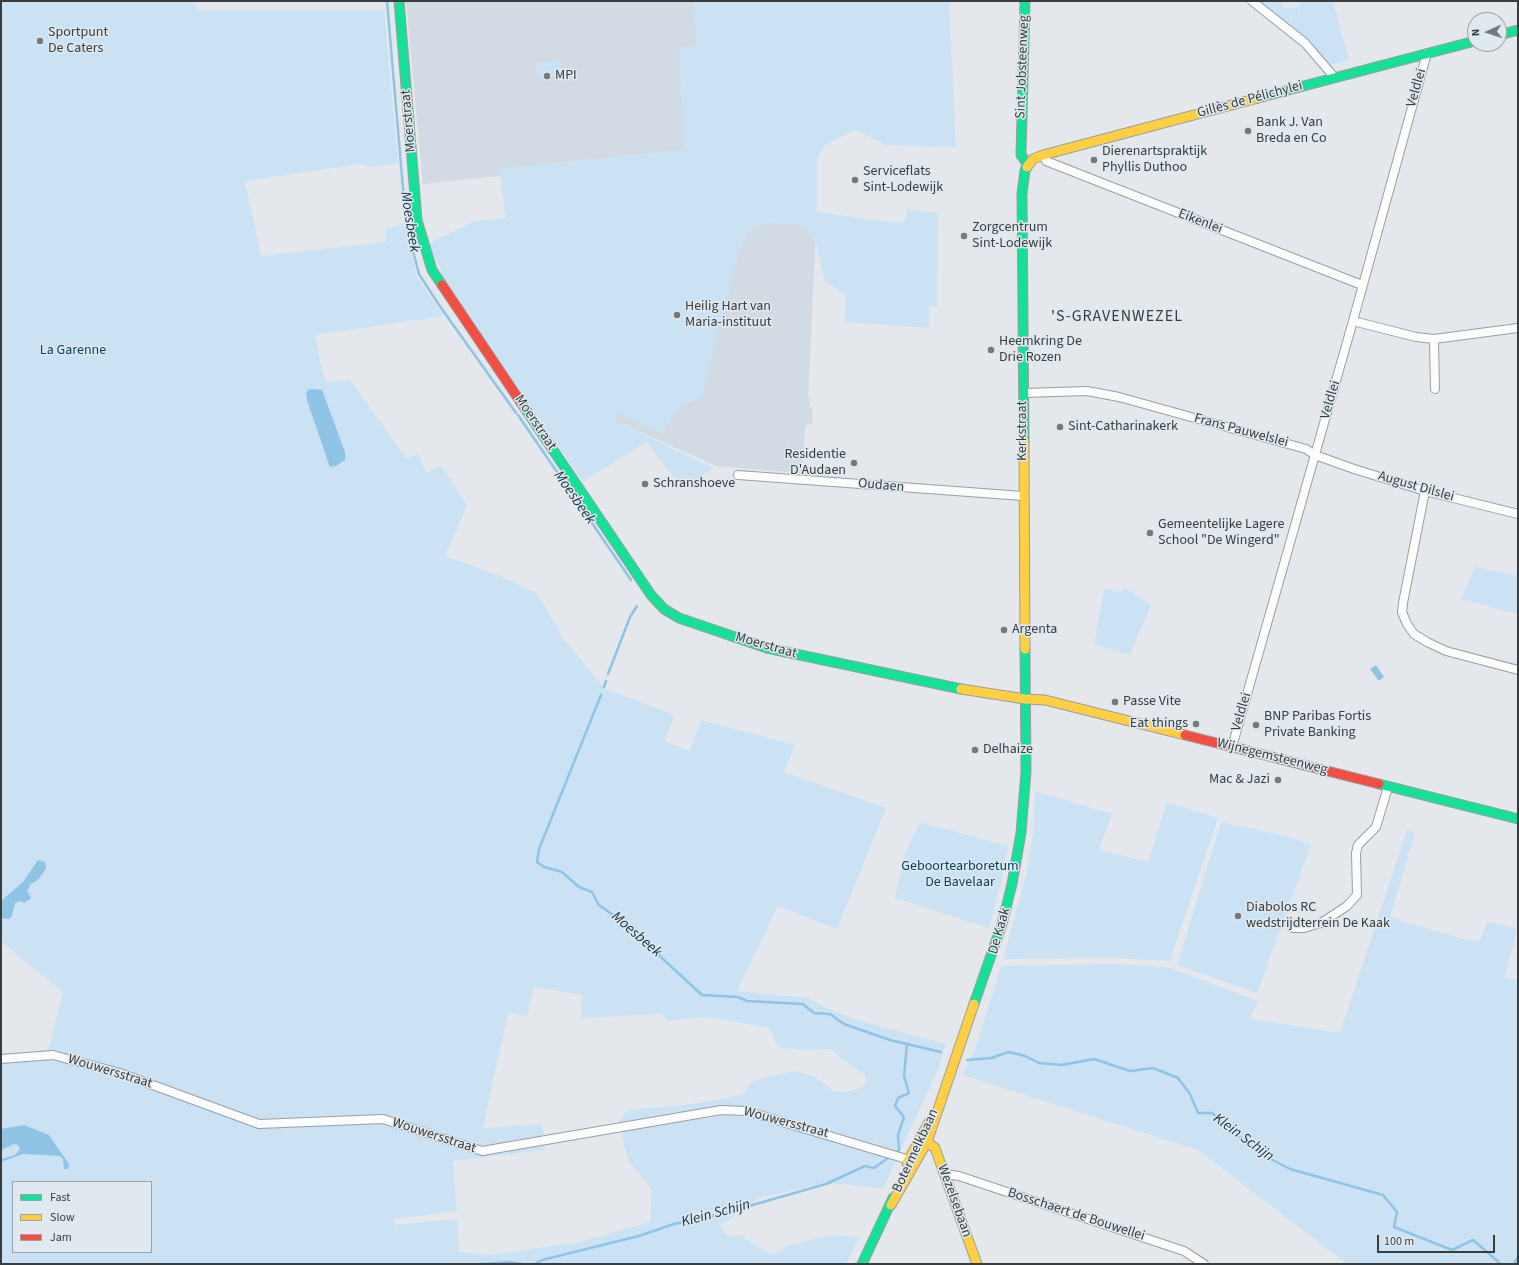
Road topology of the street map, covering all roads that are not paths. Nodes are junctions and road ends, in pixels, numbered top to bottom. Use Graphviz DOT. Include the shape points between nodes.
graph roads {
  1 [pos="399,1"];
  2 [pos="1025,1"];
  3 [pos="1252,1"];
  4 [pos="1518,30"];
  5 [pos="1507,33"];
  6 [pos="1467,43"];
  7 [pos="1427,53"];
  8 [pos="1335,78"];
  9 [pos="1044,158"];
  10 [pos="1028,165"];
  11 [pos="1362,285"];
  12 [pos="1353,321"];
  13 [pos="1518,328"];
  14 [pos="1434,339"];
  15 [pos="1435,389"];
  16 [pos="1023,393"];
  17 [pos="1315,455"];
  18 [pos="738,475"];
  19 [pos="1425,491"];
  20 [pos="1023,496"];
  21 [pos="1518,514"];
  22 [pos="1518,670"];
  23 [pos="1025,699"];
  24 [pos="1232,747"];
  25 [pos="1388,787"];
  26 [pos="1518,820"];
  27 [pos="1292,928"];
  28 [pos="1,1058"];
  29 [pos="954,1061"];
  30 [pos="941,1098"];
  31 [pos="927,1142"];
  32 [pos="913,1161"];
  33 [pos="945,1174"];
  34 [pos="862,1264"];
  35 [pos="977,1264"];
  36 [pos="1204,1264"];
  1 -- 23 [label="street, Moerstraat" via="417,220 432,270 651,595 664,609 679,618 768,648 960,689"];
  2 -- 10 [label="street, Sint Jobsteenweg" via="1021,133 1030,154"];
  3 -- 8 [label="street" via="1305,43"];
  4 -- 5 [label="street"];
  6 -- 7 [label="street, Gillès de Pélichylei"];
  7 -- 8 [label="street, Gillès de Pélichylei"];
  7 -- 11 [label="street, Veldlei"];
  8 -- 9 [label="street, Gillès de Pélichylei"];
  9 -- 10 [label="street, Gillès de Pélichylei"];
  9 -- 11 [label="street, Eikenlei"];
  10 -- 16 [label="street, Kerkstraat" via="1022,183"];
  11 -- 12 [label="street, Veldlei"];
  12 -- 14 [label="street"];
  12 -- 17 [label="street, Veldlei"];
  13 -- 14 [label="street"];
  14 -- 15 [label="street"];
  16 -- 17 [label="street, Frans Pauwelslei" via="1087,391 1112,396 1306,448"];
  16 -- 20 [label="street, Kerkstraat"];
  17 -- 19 [label="street, August Dilslei" via="1354,470"];
  17 -- 24 [label="street, Veldlei"];
  18 -- 20 [label="street, Oudaen"];
  19 -- 21 [label="street, August Dilslei"];
  19 -- 22 [label="street" via="1403,603 1402,612 1407,624 1414,634 1446,651"];
  20 -- 23 [label="street, Kerkstraat"];
  23 -- 24 [label="street, Wijnegemsteenweg" via="1045,700"];
  23 -- 29 [label="street, De Kaak" via="1026,772 1021,833 1012,884 990,961"];
  24 -- 25 [label="street, Wijnegemsteenweg"];
  25 -- 26 [label="street, Wijnegemsteenweg"];
  25 -- 27 [label="street" via="1376,827 1358,845 1357,894 1348,906 1321,923 1304,928"];
  28 -- 32 [label="street, Wouwersstraat" via="53,1055 120,1073 260,1124 383,1119 482,1151 662,1118 721,1110 746,1111"];
  29 -- 30 [label="street, Botermelkbaan"];
  30 -- 31 [label="street, Botermelkbaan"];
  30 -- 32 [label="street, Botermelkbaan"];
  31 -- 32 [label="street, Botermelkbaan"];
  31 -- 33 [label="street, Wezelsebaan" via="935,1148"];
  32 -- 34 [label="street, Botermelkbaan"];
  33 -- 35 [label="street, Wezelsebaan"];
  33 -- 36 [label="street, Bosschaert de Bouwellei" via="959,1176 1184,1251"];
}
